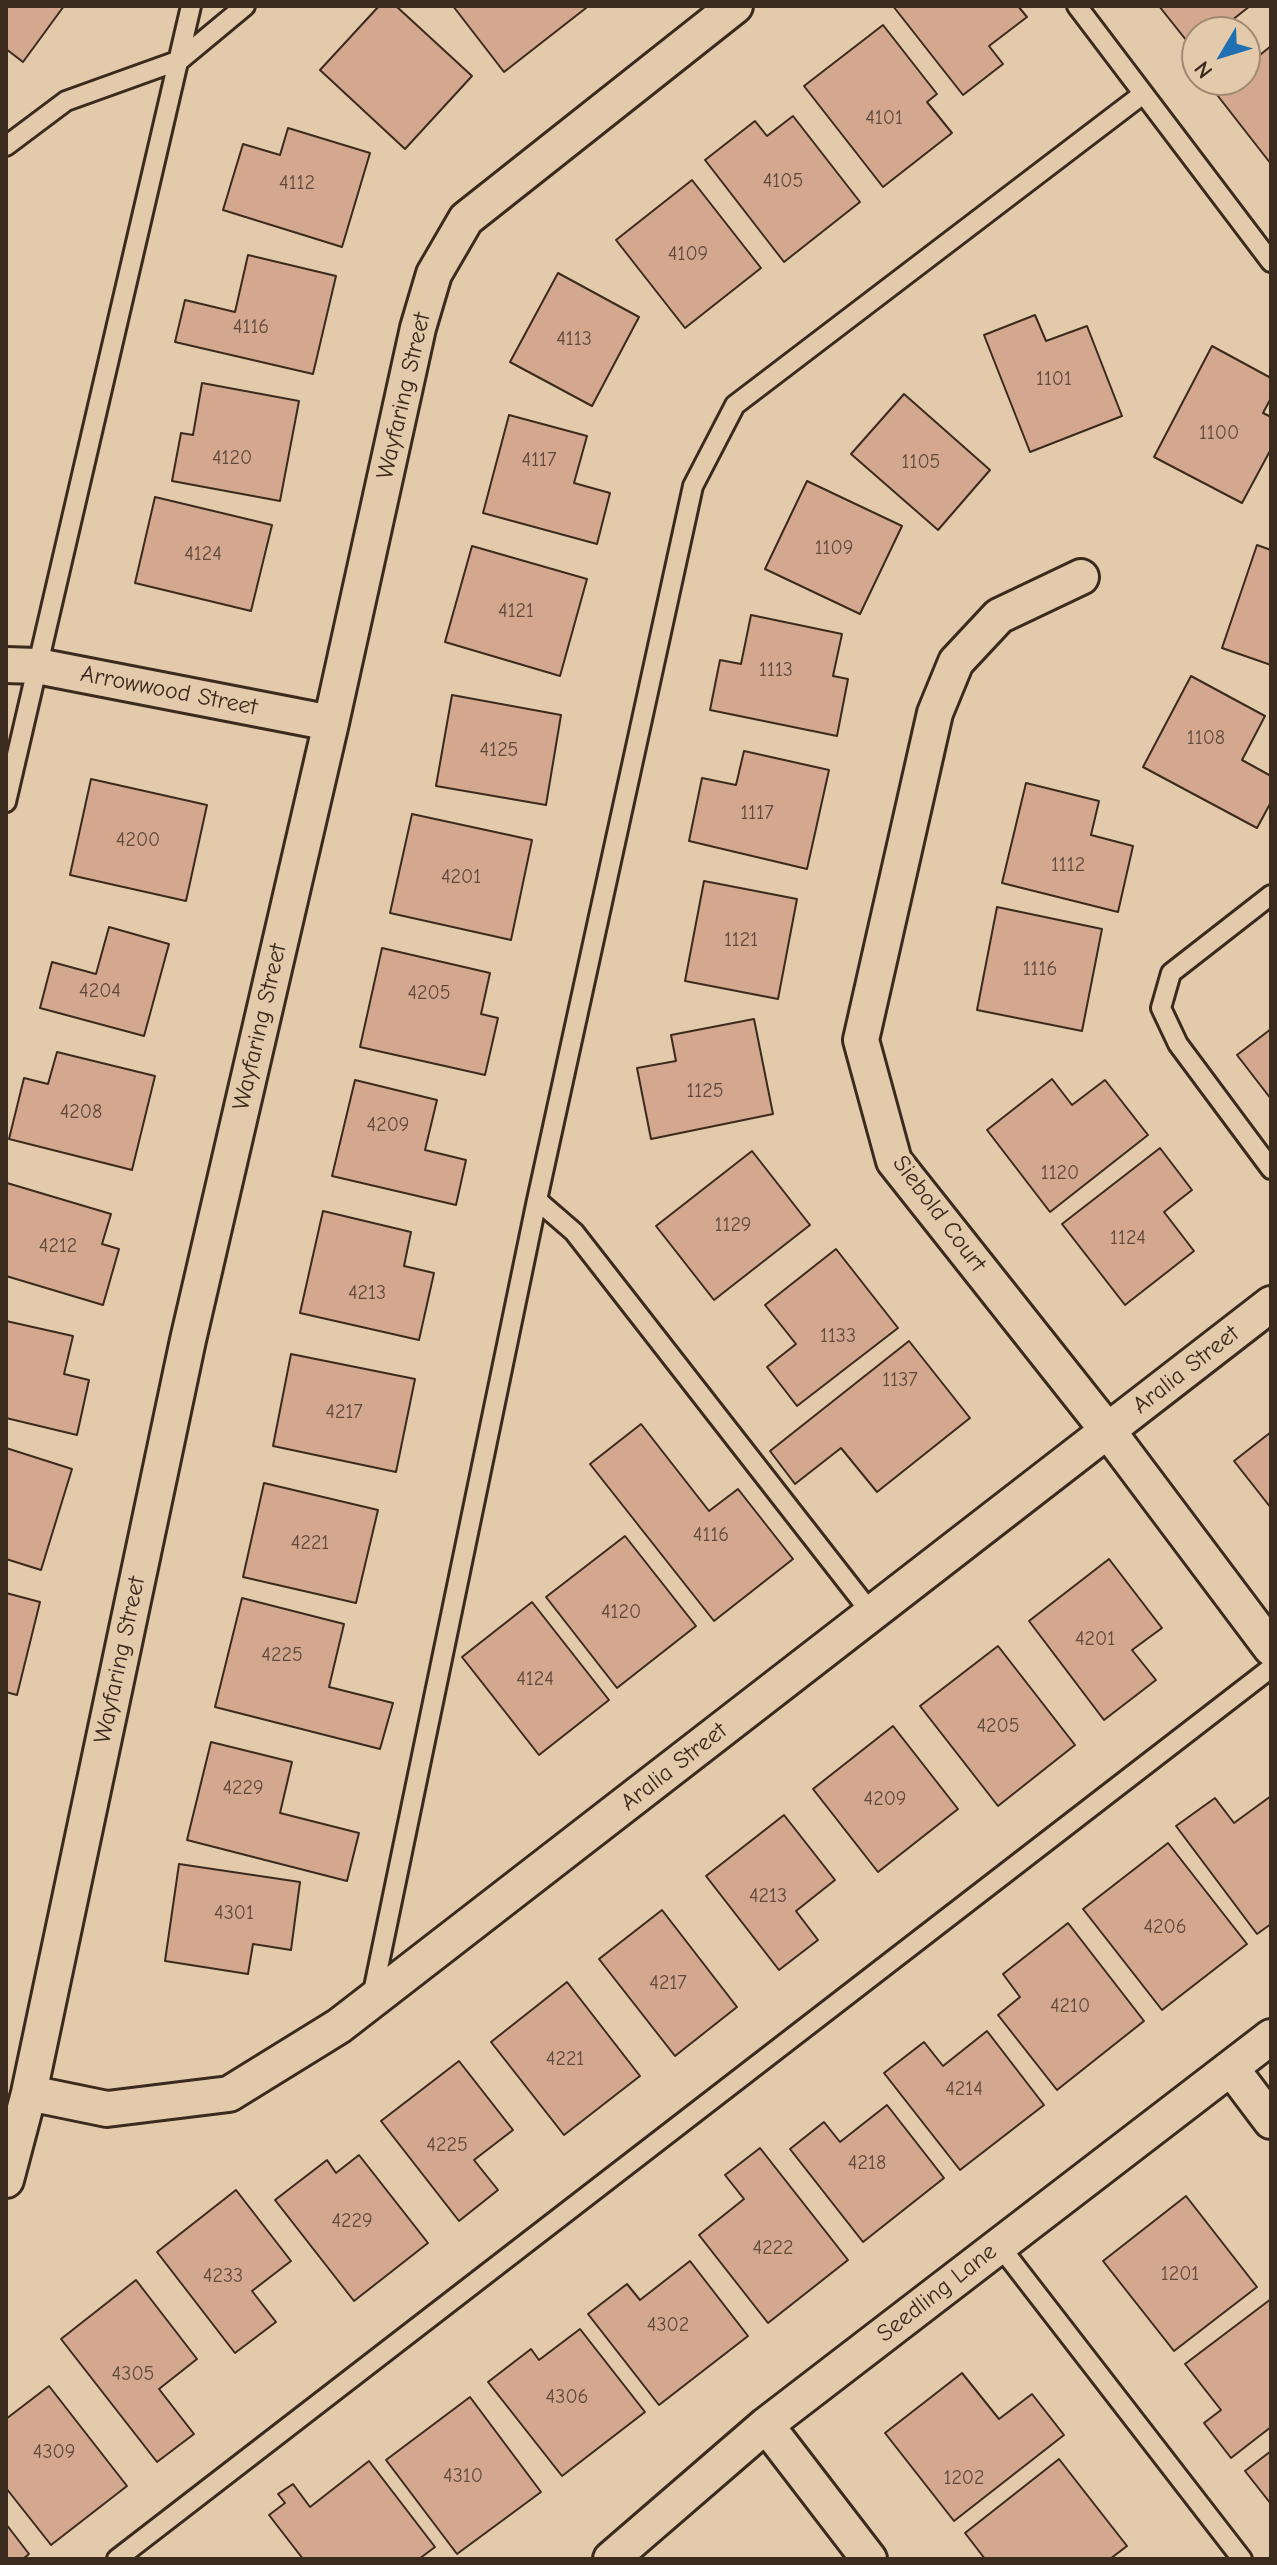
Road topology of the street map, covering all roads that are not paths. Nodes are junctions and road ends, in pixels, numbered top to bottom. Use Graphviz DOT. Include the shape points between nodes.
graph roads {
  1 [pos="191,6"];
  2 [pos="245,6"];
  3 [pos="735,6"];
  4 [pos="1077,6"];
  5 [pos="180,60"];
  6 [pos="1143,94"];
  7 [pos="6,146"];
  8 [pos="1271,262"];
  9 [pos="1081,577"];
  10 [pos="22,666"];
  11 [pos="331,723"];
  12 [pos="6,802"];
  13 [pos="1271,895"];
  14 [pos="1271,1169"];
  15 [pos="537,1200"];
  16 [pos="1271,1304"];
  17 [pos="1108,1431"];
  18 [pos="872,1614"];
  19 [pos="1271,1648"];
  20 [pos="1271,1668"];
  21 [pos="372,2000"];
  22 [pos="1271,2037"];
  23 [pos="1231,2068"];
  24 [pos="29,2093"];
  25 [pos="1271,2121"];
  26 [pos="6,2180"];
  27 [pos="999,2245"];
  28 [pos="766,2425"];
  29 [pos="117,2559"];
  30 [pos="611,2559"];
  31 [pos="869,2559"];
  32 [pos="1242,2559"];
  1 -- 5 [label="lane"];
  2 -- 5 [label="lane"];
  3 -- 11 [label="street, Wayfaring Street" via="466,219 434,274"];
  4 -- 6 [label="lane"];
  5 -- 7 [label="lane" via="66,101"];
  5 -- 10 [label="lane"];
  6 -- 8 [label="lane"];
  6 -- 15 [label="lane" via="735,405 693,486"];
  9 -- 17 [label="street, Siebold Court" via="999,616 956,662 935,713 861,1040 894,1161"];
  10 -- 11 [label="street, Arrowwood Street"];
  10 -- 12 [label="lane"];
  11 -- 24 [label="street, Wayfaring Street" via="188,1340"];
  13 -- 14 [label="lane" via="1171,973 1161,1008 1178,1044"];
  15 -- 18 [label="lane" via="574,1232"];
  15 -- 21 [label="lane"];
  16 -- 17 [label="street, Aralia Street"];
  17 -- 18 [label="street, Aralia Street"];
  17 -- 19 [label="street, Siebold Court"];
  18 -- 21 [label="street, Aralia Street"];
  20 -- 29 [label="lane"];
  21 -- 24 [label="street, Aralia Street" via="229,2094 107,2109"];
  22 -- 23 [label="street, Seedling Lane"];
  23 -- 25 [label="street"];
  23 -- 27 [label="street, Seedling Lane"];
  24 -- 26 [label="street, Wayfaring Street"];
  27 -- 28 [label="street, Seedling Lane"];
  27 -- 32 [label="lane"];
  28 -- 30 [label="street, Seedling Lane"];
  28 -- 31 [label="street"];
}
